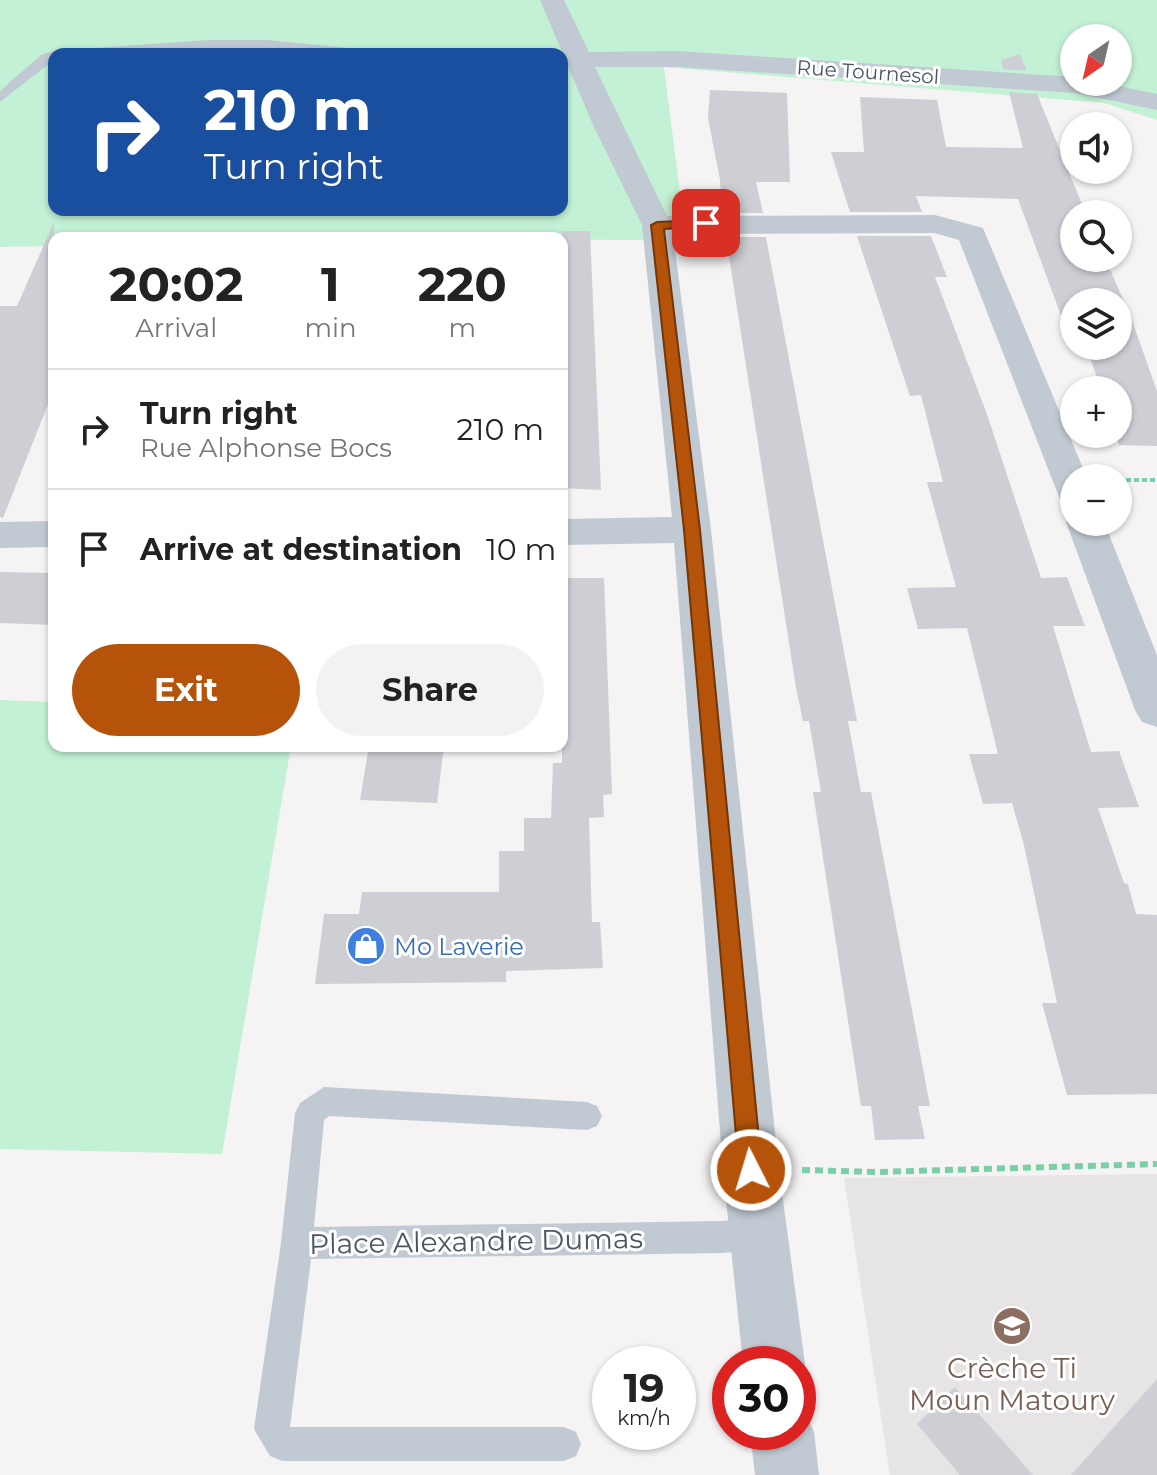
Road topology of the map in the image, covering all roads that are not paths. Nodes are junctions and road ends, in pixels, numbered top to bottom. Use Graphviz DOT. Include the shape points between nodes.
graph roads {
  1 [pos="552,0"];
  2 [pos="152,48"];
  3 [pos="308,48"];
  4 [pos="568,48"];
  5 [pos="48,57"];
  6 [pos="570,60"];
  7 [pos="0,98"];
  8 [pos="1157,102"];
  9 [pos="657,225"];
  10 [pos="1063,464"];
  11 [pos="692,530"];
  12 [pos="568,532"];
  13 [pos="48,534"];
  14 [pos="0,535"];
  15 [pos="1090,536"];
  16 [pos="1157,710"];
  17 [pos="587,1116"];
  18 [pos="759,1233"];
  19 [pos="297,1243"];
  20 [pos="772,1346"];
  21 [pos="564,1444"];
  22 [pos="784,1450"];
  23 [pos="787,1475"];
  1 -- 4 [label="street"];
  2 -- 3 [label="lane"];
  5 -- 7 [label="lane"];
  6 -- 8 [label="street, Rue Tournesol" via="678,59 1075,85"];
  6 -- 9 [label="street"];
  9 -- 10 [label="street" via="935,224 972,234"];
  9 -- 11 [label="street"];
  11 -- 12 [label="street"];
  11 -- 18 [label="street"];
  13 -- 14 [label="street"];
  15 -- 16 [label="street"];
  17 -- 19 [label="lane" via="324,1101 310,1113"];
  18 -- 19 [label="lane, Place Alexandre Dumas"];
  18 -- 20 [label="street"];
  19 -- 21 [label="lane, Place Alexandre Dumas" via="271,1429 282,1444"];
  22 -- 23 [label="street"];
}
